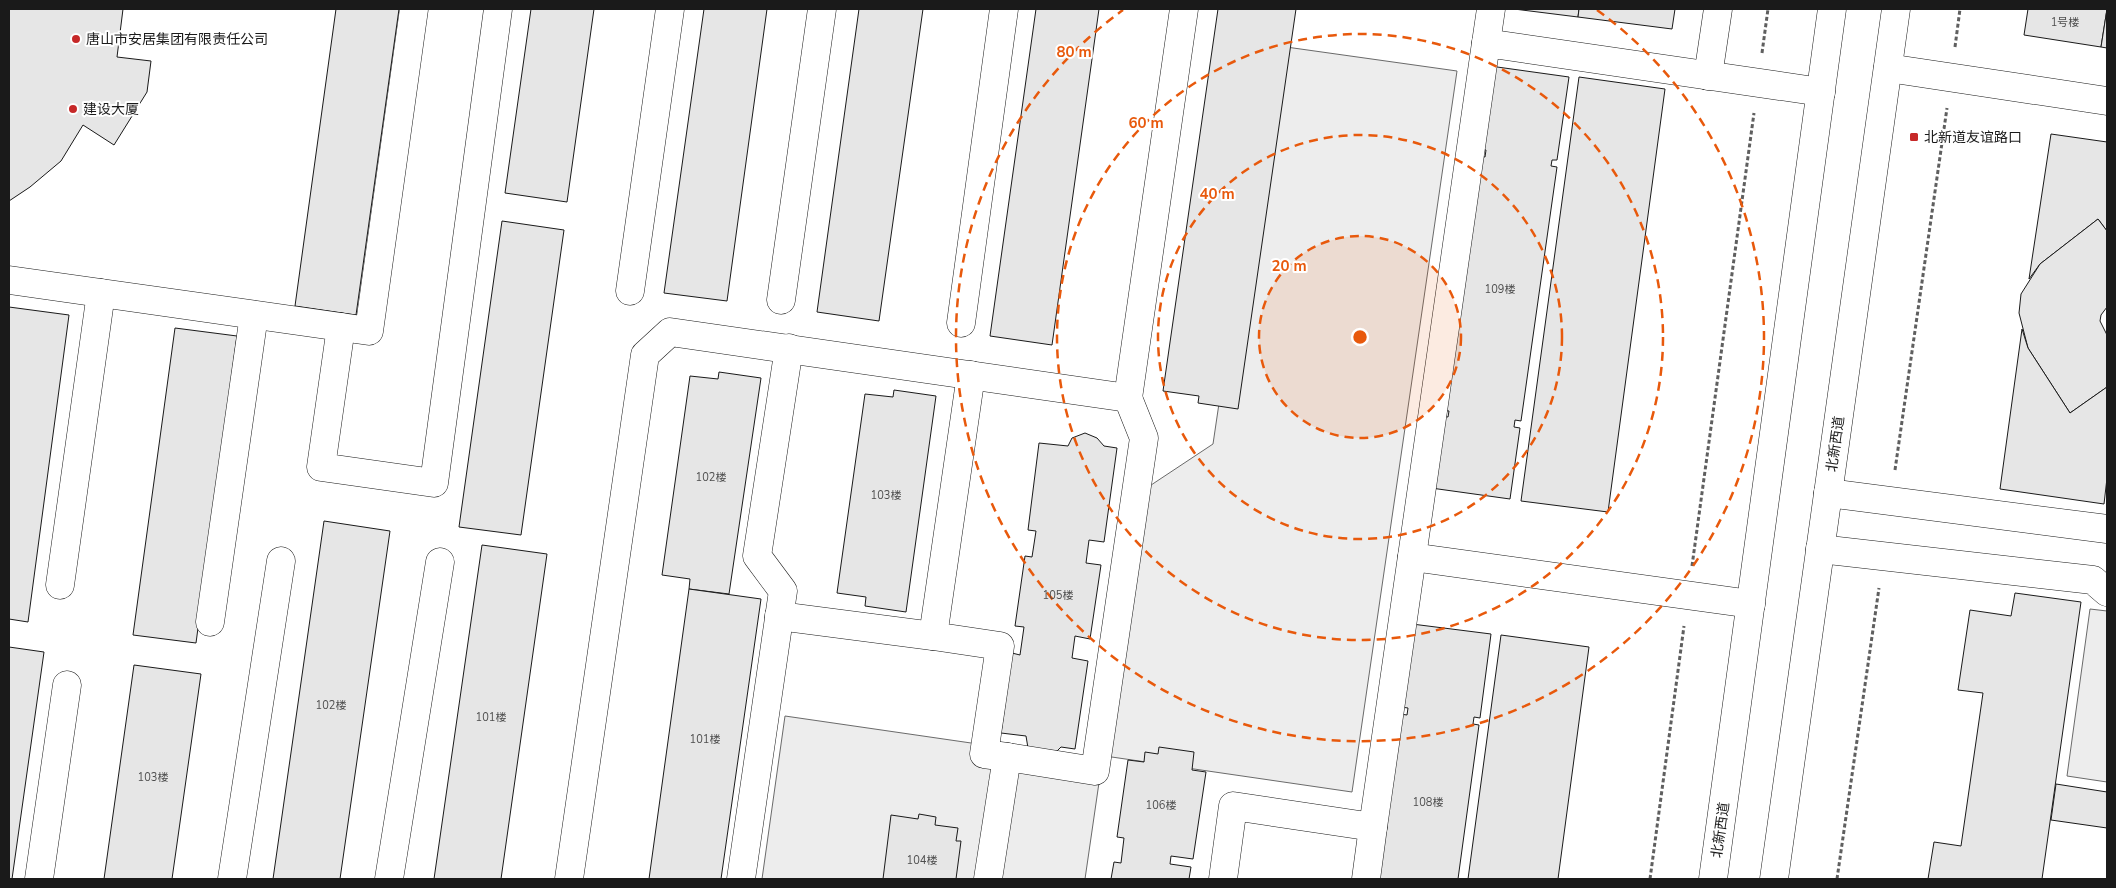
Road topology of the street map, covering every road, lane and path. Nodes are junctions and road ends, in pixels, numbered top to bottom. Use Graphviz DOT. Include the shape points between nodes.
graph roads {
  1 [pos="414,9"];
  2 [pos="498,9"];
  3 [pos="670,9"];
  4 [pos="822,9"];
  5 [pos="1004,9"];
  6 [pos="1184,9"];
  7 [pos="1490,9"];
  8 [pos="1718,9"];
  9 [pos="1768,9"];
  10 [pos="1832,9"];
  11 [pos="1896,9"];
  12 [pos="1960,9"];
  13 [pos="1486,43"];
  14 [pos="1888,68"];
  15 [pos="1708,76"];
  16 [pos="1951,77"];
  17 [pos="1758,83"];
  18 [pos="1821,92"];
  19 [pos="2107,101"];
  20 [pos="9,280"];
  21 [pos="630,291"];
  22 [pos="100,293"];
  23 [pos="781,300"];
  24 [pos="254,315"];
  25 [pos="961,323"];
  26 [pos="341,327"];
  27 [pos="789,348"];
  28 [pos="971,375"];
  29 [pos="1128,398"];
  30 [pos="1828,493"];
  31 [pos="1891,501"];
  32 [pos="2107,529"];
  33 [pos="1820,549"];
  34 [pos="1883,556"];
  35 [pos="1412,557"];
  36 [pos="281,561"];
  37 [pos="440,562"];
  38 [pos="60,585"];
  39 [pos="2107,592"];
  40 [pos="1688,596"];
  41 [pos="1751,604"];
  42 [pos="779,616"];
  43 [pos="210,622"];
  44 [pos="933,636"];
  45 [pos="67,685"];
  46 [pos="1007,758"];
  47 [pos="1373,827"];
  48 [pos="39,879"];
  49 [pos="232,879"];
  50 [pos="390,879"];
  51 [pos="570,879"];
  52 [pos="741,879"];
  53 [pos="988,879"];
  54 [pos="1223,879"];
  55 [pos="1366,879"];
  56 [pos="1650,879"];
  57 [pos="1713,879"];
  58 [pos="1774,879"];
  59 [pos="1837,879"];
  1 -- 26 [label="main road" via="370,331"];
  2 -- 26 [label="main road" via="434,483 322,467"];
  3 -- 21 [label="main road"];
  4 -- 23 [label="main road"];
  5 -- 25 [label="main road"];
  6 -- 29 [label="main road"];
  7 -- 13 [label="main road"];
  8 -- 15 [label="main road"];
  9 -- 17 [label="path"];
  10 -- 18 [label="main road, 北新西道"];
  11 -- 14 [label="main road, 北新西道"];
  12 -- 16 [label="path"];
  13 -- 15 [label="main road"];
  13 -- 35 [label="main road"];
  14 -- 16 [label="main road"];
  14 -- 30 [label="main road, 北新西道"];
  15 -- 17 [label="main road"];
  16 -- 19 [label="main road"];
  16 -- 31 [label="path"];
  17 -- 18 [label="main road"];
  17 -- 40 [label="path"];
  18 -- 41 [label="main road, 北新西道"];
  20 -- 22 [label="main road"];
  22 -- 24 [label="main road"];
  22 -- 38 [label="main road"];
  24 -- 26 [label="main road"];
  24 -- 43 [label="main road"];
  27 -- 28 [label="main road"];
  27 -- 42 [label="main road" via="757,556 783,591"];
  27 -- 51 [label="main road" via="670,332 645,355"];
  28 -- 29 [label="main road"];
  28 -- 44 [label="main road"];
  29 -- 46 [label="main road" via="1144,438 1095,771"];
  30 -- 31 [label="main road"];
  30 -- 33 [label="main road, 北新西道"];
  31 -- 32 [label="main road"];
  33 -- 34 [label="main road"];
  33 -- 58 [label="main road, 北新西道"];
  34 -- 39 [label="main road" via="2094,580"];
  34 -- 59 [label="path"];
  35 -- 40 [label="main road"];
  35 -- 47 [label="main road"];
  36 -- 49 [label="main road"];
  37 -- 50 [label="main road"];
  40 -- 41 [label="main road"];
  40 -- 56 [label="path"];
  41 -- 57 [label="main road, 北新西道"];
  42 -- 44 [label="main road"];
  42 -- 52 [label="main road"];
  44 -- 46 [label="main road" via="1000,646 984,754"];
  45 -- 48 [label="main road"];
  46 -- 53 [label="main road"];
  47 -- 54 [label="main road" via="1233,806"];
  47 -- 55 [label="main road"];
}
